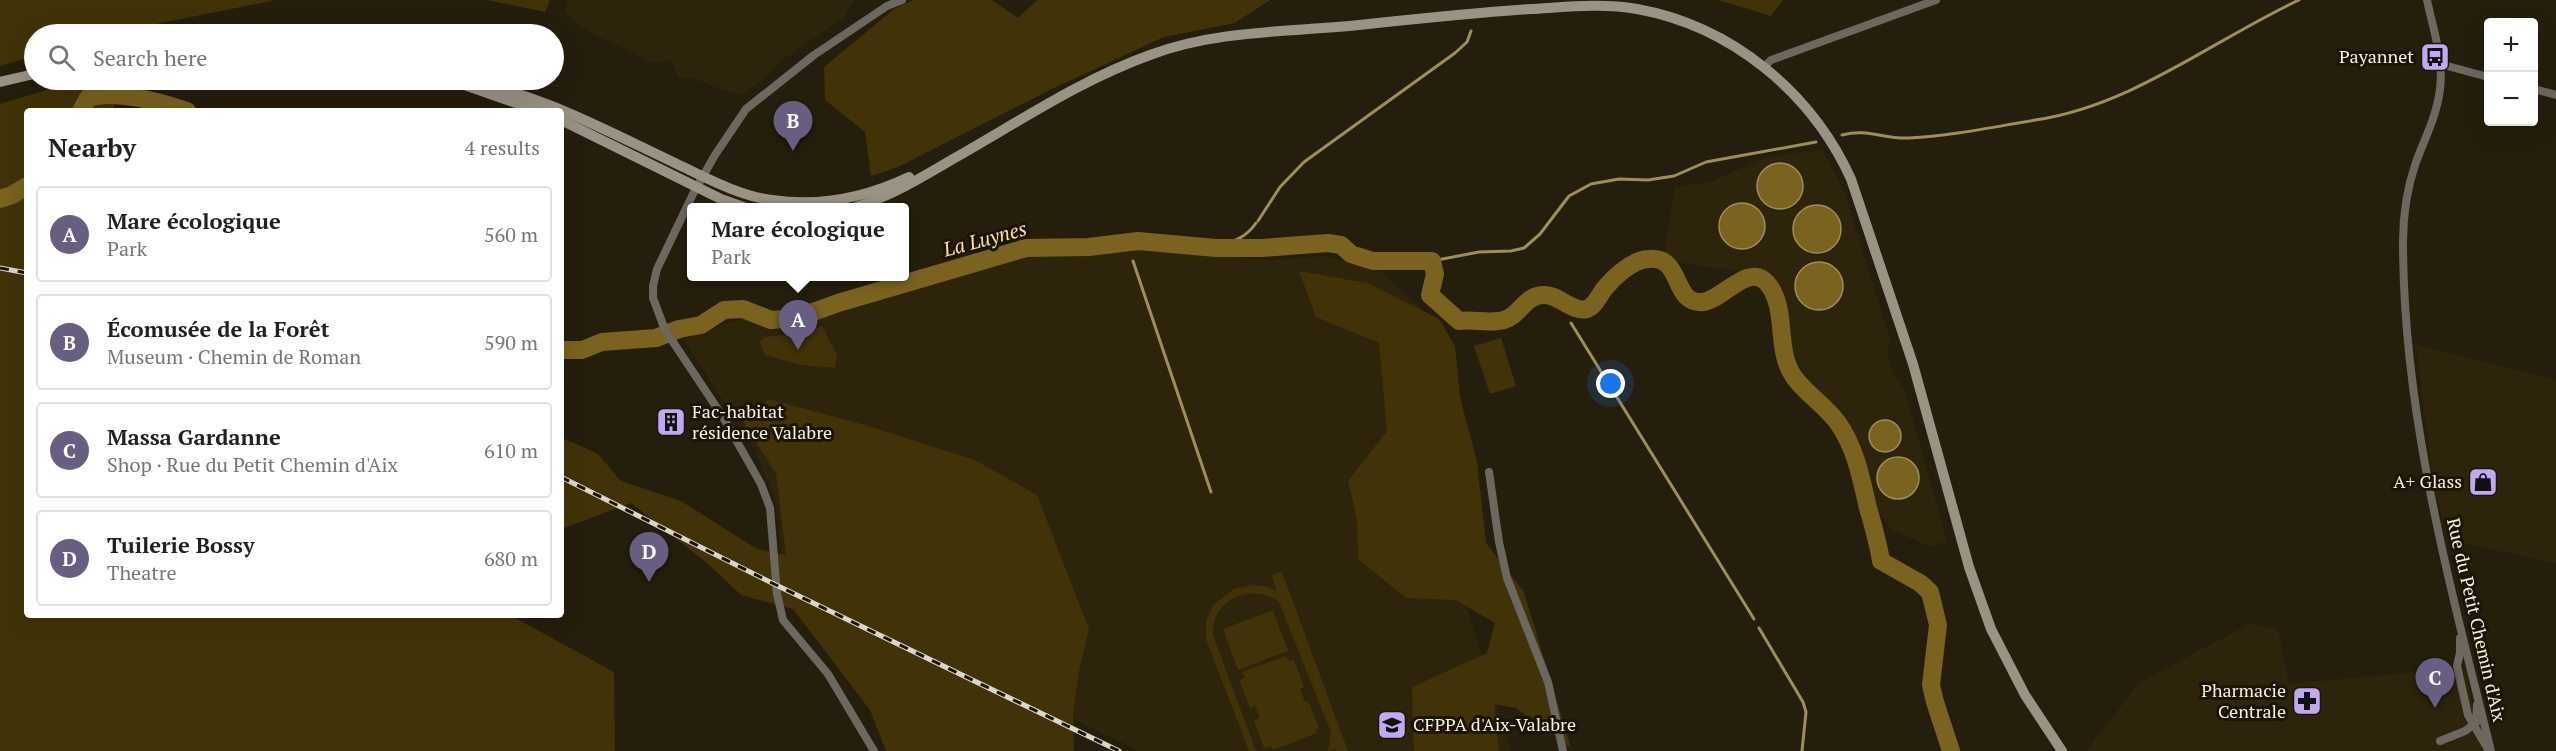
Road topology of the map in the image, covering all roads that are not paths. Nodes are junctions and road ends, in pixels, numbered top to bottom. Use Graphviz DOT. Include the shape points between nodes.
graph roads {
  1 [pos="902,0"];
  2 [pos="1936,0"];
  3 [pos="2427,0"];
  4 [pos="1585,3"];
  5 [pos="2440,64"];
  6 [pos="1765,66"];
  7 [pos="24,76"];
  8 [pos="2484,76"];
  9 [pos="0,82"];
  10 [pos="479,90"];
  11 [pos="499,90"];
  12 [pos="2538,90"];
  13 [pos="2556,95"];
  14 [pos="530,108"];
  15 [pos="554,108"];
  16 [pos="564,112"];
  17 [pos="564,122"];
  18 [pos="981,143"];
  19 [pos="703,176"];
  20 [pos="696,189"];
  21 [pos="689,203"];
  22 [pos="735,203"];
  23 [pos="863,203"];
  24 [pos="687,207"];
  25 [pos="1489,472"];
  26 [pos="2460,625"];
  27 [pos="2477,694"];
  28 [pos="2474,724"];
  29 [pos="2440,741"];
  30 [pos="874,751"];
  31 [pos="1563,751"];
  32 [pos="2062,751"];
  33 [pos="2490,751"];
  1 -- 19 [label="street" via="814,56 746,109"];
  2 -- 6 [label="street" via="1772,60"];
  3 -- 5 [label="street, Rue du Petit Chemin d'Aix"];
  4 -- 6 [label="main road" via="1671,18 1710,34"];
  4 -- 18 [label="main road" via="1224,37 1180,46 1104,74"];
  5 -- 8 [label="street"];
  5 -- 26 [label="street, Rue du Petit Chemin d'Aix" via="2437,107 2406,201 2404,281 2421,440"];
  6 -- 32 [label="main road" via="1824,130 1851,179 1913,364 1969,567 1991,629 2025,695"];
  7 -- 9 [label="main road"];
  10 -- 14 [label="main road"];
  11 -- 15 [label="main road"];
  12 -- 13 [label="street"];
  16 -- 19 [label="main road"];
  17 -- 20 [label="main road"];
  18 -- 19 [label="main road" via="898,182 839,200 771,200"];
  18 -- 23 [label="main road" via="908,185"];
  19 -- 20 [label="street"];
  20 -- 21 [label="street"];
  20 -- 22 [label="main road"];
  24 -- 30 [label="street" via="657,269 653,298 665,330 723,417 761,484 770,508 783,620 828,674"];
  25 -- 31 [label="street" via="1507,578 1548,682"];
  26 -- 27 [label="street, Rue du Petit Chemin d'Aix"];
  26 -- 28 [label="street" via="2457,666 2468,715"];
  27 -- 28 [label="street"];
  27 -- 33 [label="street, Rue du Petit Chemin d'Aix"];
  28 -- 29 [label="street"];
  28 -- 33 [label="street"];
}
